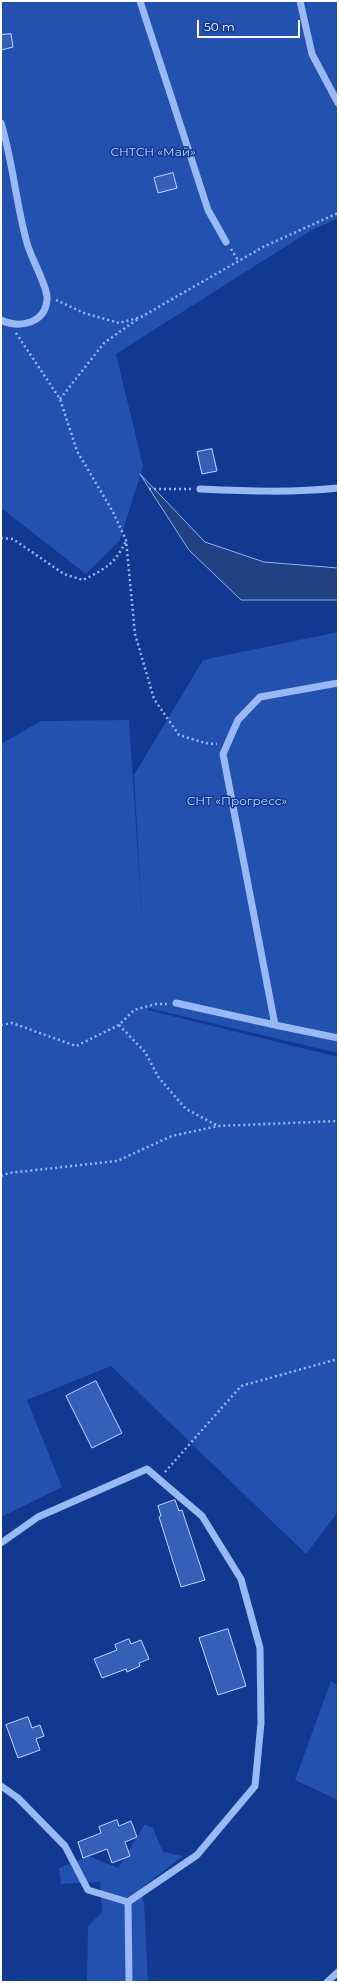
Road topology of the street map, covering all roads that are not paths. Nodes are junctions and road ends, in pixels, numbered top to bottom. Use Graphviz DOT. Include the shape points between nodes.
graph roads {
  1 [pos="140,1"];
  2 [pos="300,1"];
  3 [pos="338,102"];
  4 [pos="1,123"];
  5 [pos="226,242"];
  6 [pos="1,320"];
  7 [pos="200,488"];
  8 [pos="338,488"];
  9 [pos="338,683"];
  10 [pos="176,1004"];
  11 [pos="275,1025"];
  12 [pos="338,1038"];
  13 [pos="1,1543"];
  14 [pos="1,1786"];
  15 [pos="128,1902"];
  16 [pos="338,1972"];
  17 [pos="129,1982"];
  18 [pos="327,1982"];
  1 -- 5 [label="lane" via="208,210"];
  2 -- 3 [label="lane" via="312,54"];
  4 -- 6 [label="lane" via="27,243 48,297 46,310 41,316 28,322 11,324"];
  7 -- 8 [label="lane" via="246,491 314,491"];
  9 -- 11 [label="lane" via="260,697 238,720 223,754"];
  10 -- 11 [label="lane"];
  11 -- 12 [label="lane"];
  13 -- 15 [label="lane" via="38,1517 147,1469 202,1516 241,1579 260,1648 261,1723 255,1786 197,1855"];
  14 -- 15 [label="lane" via="18,1798 65,1846 88,1890"];
  15 -- 17 [label="lane"];
  16 -- 18 [label="lane"];
}
